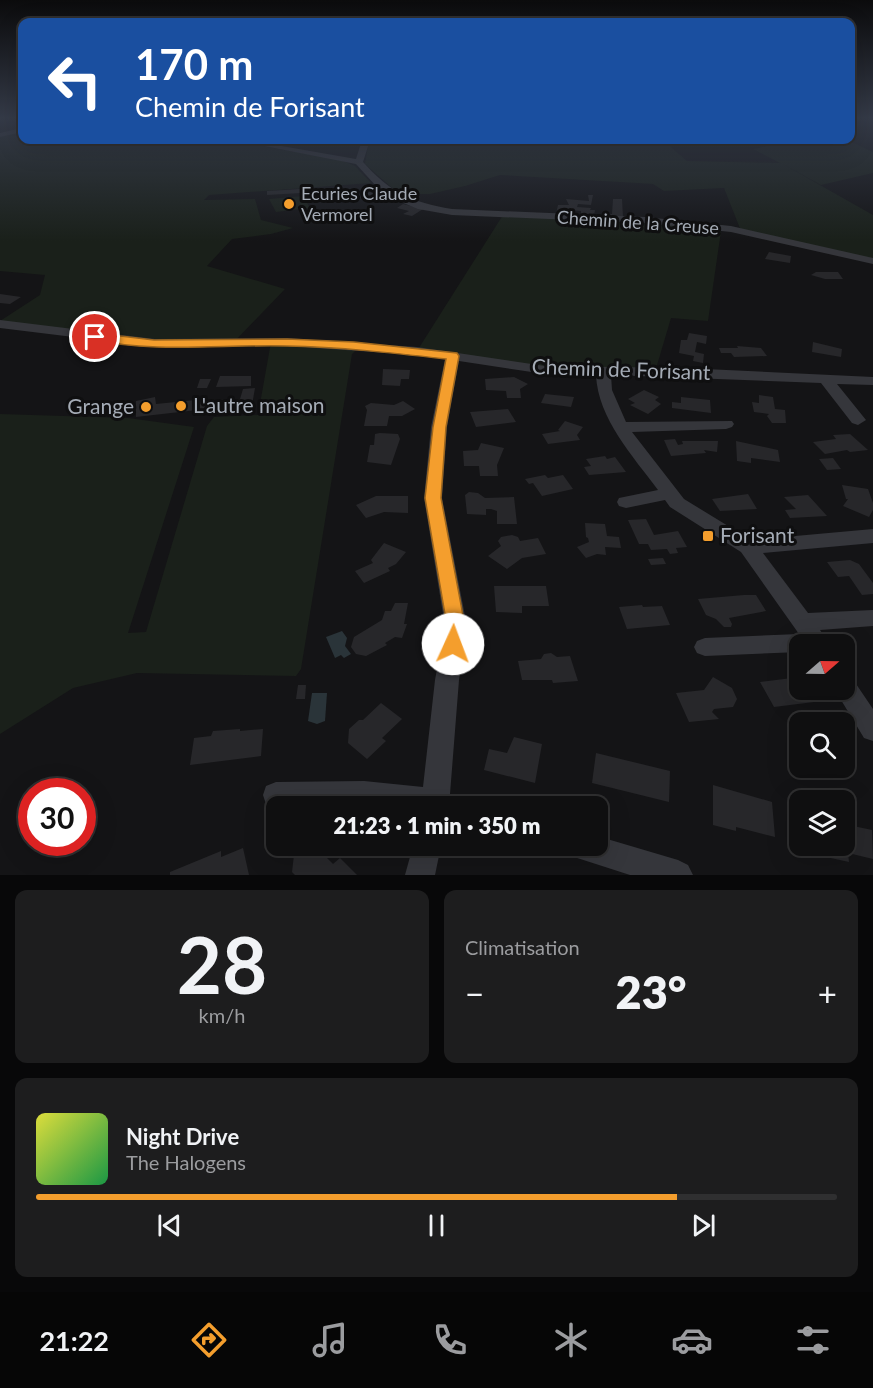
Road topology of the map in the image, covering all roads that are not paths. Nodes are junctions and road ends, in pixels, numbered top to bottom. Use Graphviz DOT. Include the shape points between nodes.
graph roads {
  1 [pos="341,159"];
  2 [pos="360,159"];
  3 [pos="359,162"];
  4 [pos="873,261"];
  5 [pos="0,324"];
  6 [pos="453,356"];
  7 [pos="603,372"];
  8 [pos="825,378"];
  9 [pos="873,381"];
  10 [pos="858,420"];
  11 [pos="726,424"];
  12 [pos="620,427"];
  13 [pos="670,493"];
  14 [pos="626,502"];
  15 [pos="873,536"];
  16 [pos="748,547"];
  17 [pos="873,618"];
  18 [pos="804,622"];
  19 [pos="812,634"];
  20 [pos="789,645"];
  21 [pos="705,647"];
  22 [pos="854,700"];
  23 [pos="873,730"];
  24 [pos="276,795"];
  25 [pos="381,796"];
  26 [pos="441,796"];
  27 [pos="608,854"];
  28 [pos="425,856"];
  29 [pos="420,875"];
  30 [pos="678,875"];
  1 -- 3 [label="street"];
  2 -- 3 [label="street"];
  3 -- 4 [label="street, Chemin de la Creuse" via="378,184 402,201 452,212 645,220 731,229"];
  5 -- 6 [label="street, Chemin de Forisant" via="154,343 298,343"];
  6 -- 7 [label="street, Chemin de Forisant" via="545,370"];
  6 -- 26 [label="street" via="439,427 433,498 456,626 447,680"];
  7 -- 8 [label="street, Chemin de Forisant"];
  7 -- 12 [label="street" via="604,390"];
  8 -- 9 [label="street, Chemin de Forisant"];
  8 -- 10 [label="street"];
  11 -- 12 [label="street"];
  12 -- 13 [label="street"];
  13 -- 14 [label="street"];
  13 -- 16 [label="street" via="677,503"];
  15 -- 16 [label="street"];
  16 -- 18 [label="street"];
  17 -- 18 [label="street"];
  18 -- 19 [label="street"];
  20 -- 21 [label="street"];
  22 -- 23 [label="street"];
  24 -- 25 [label="street"];
  27 -- 30 [label="street"];
  28 -- 29 [label="street"];
}
